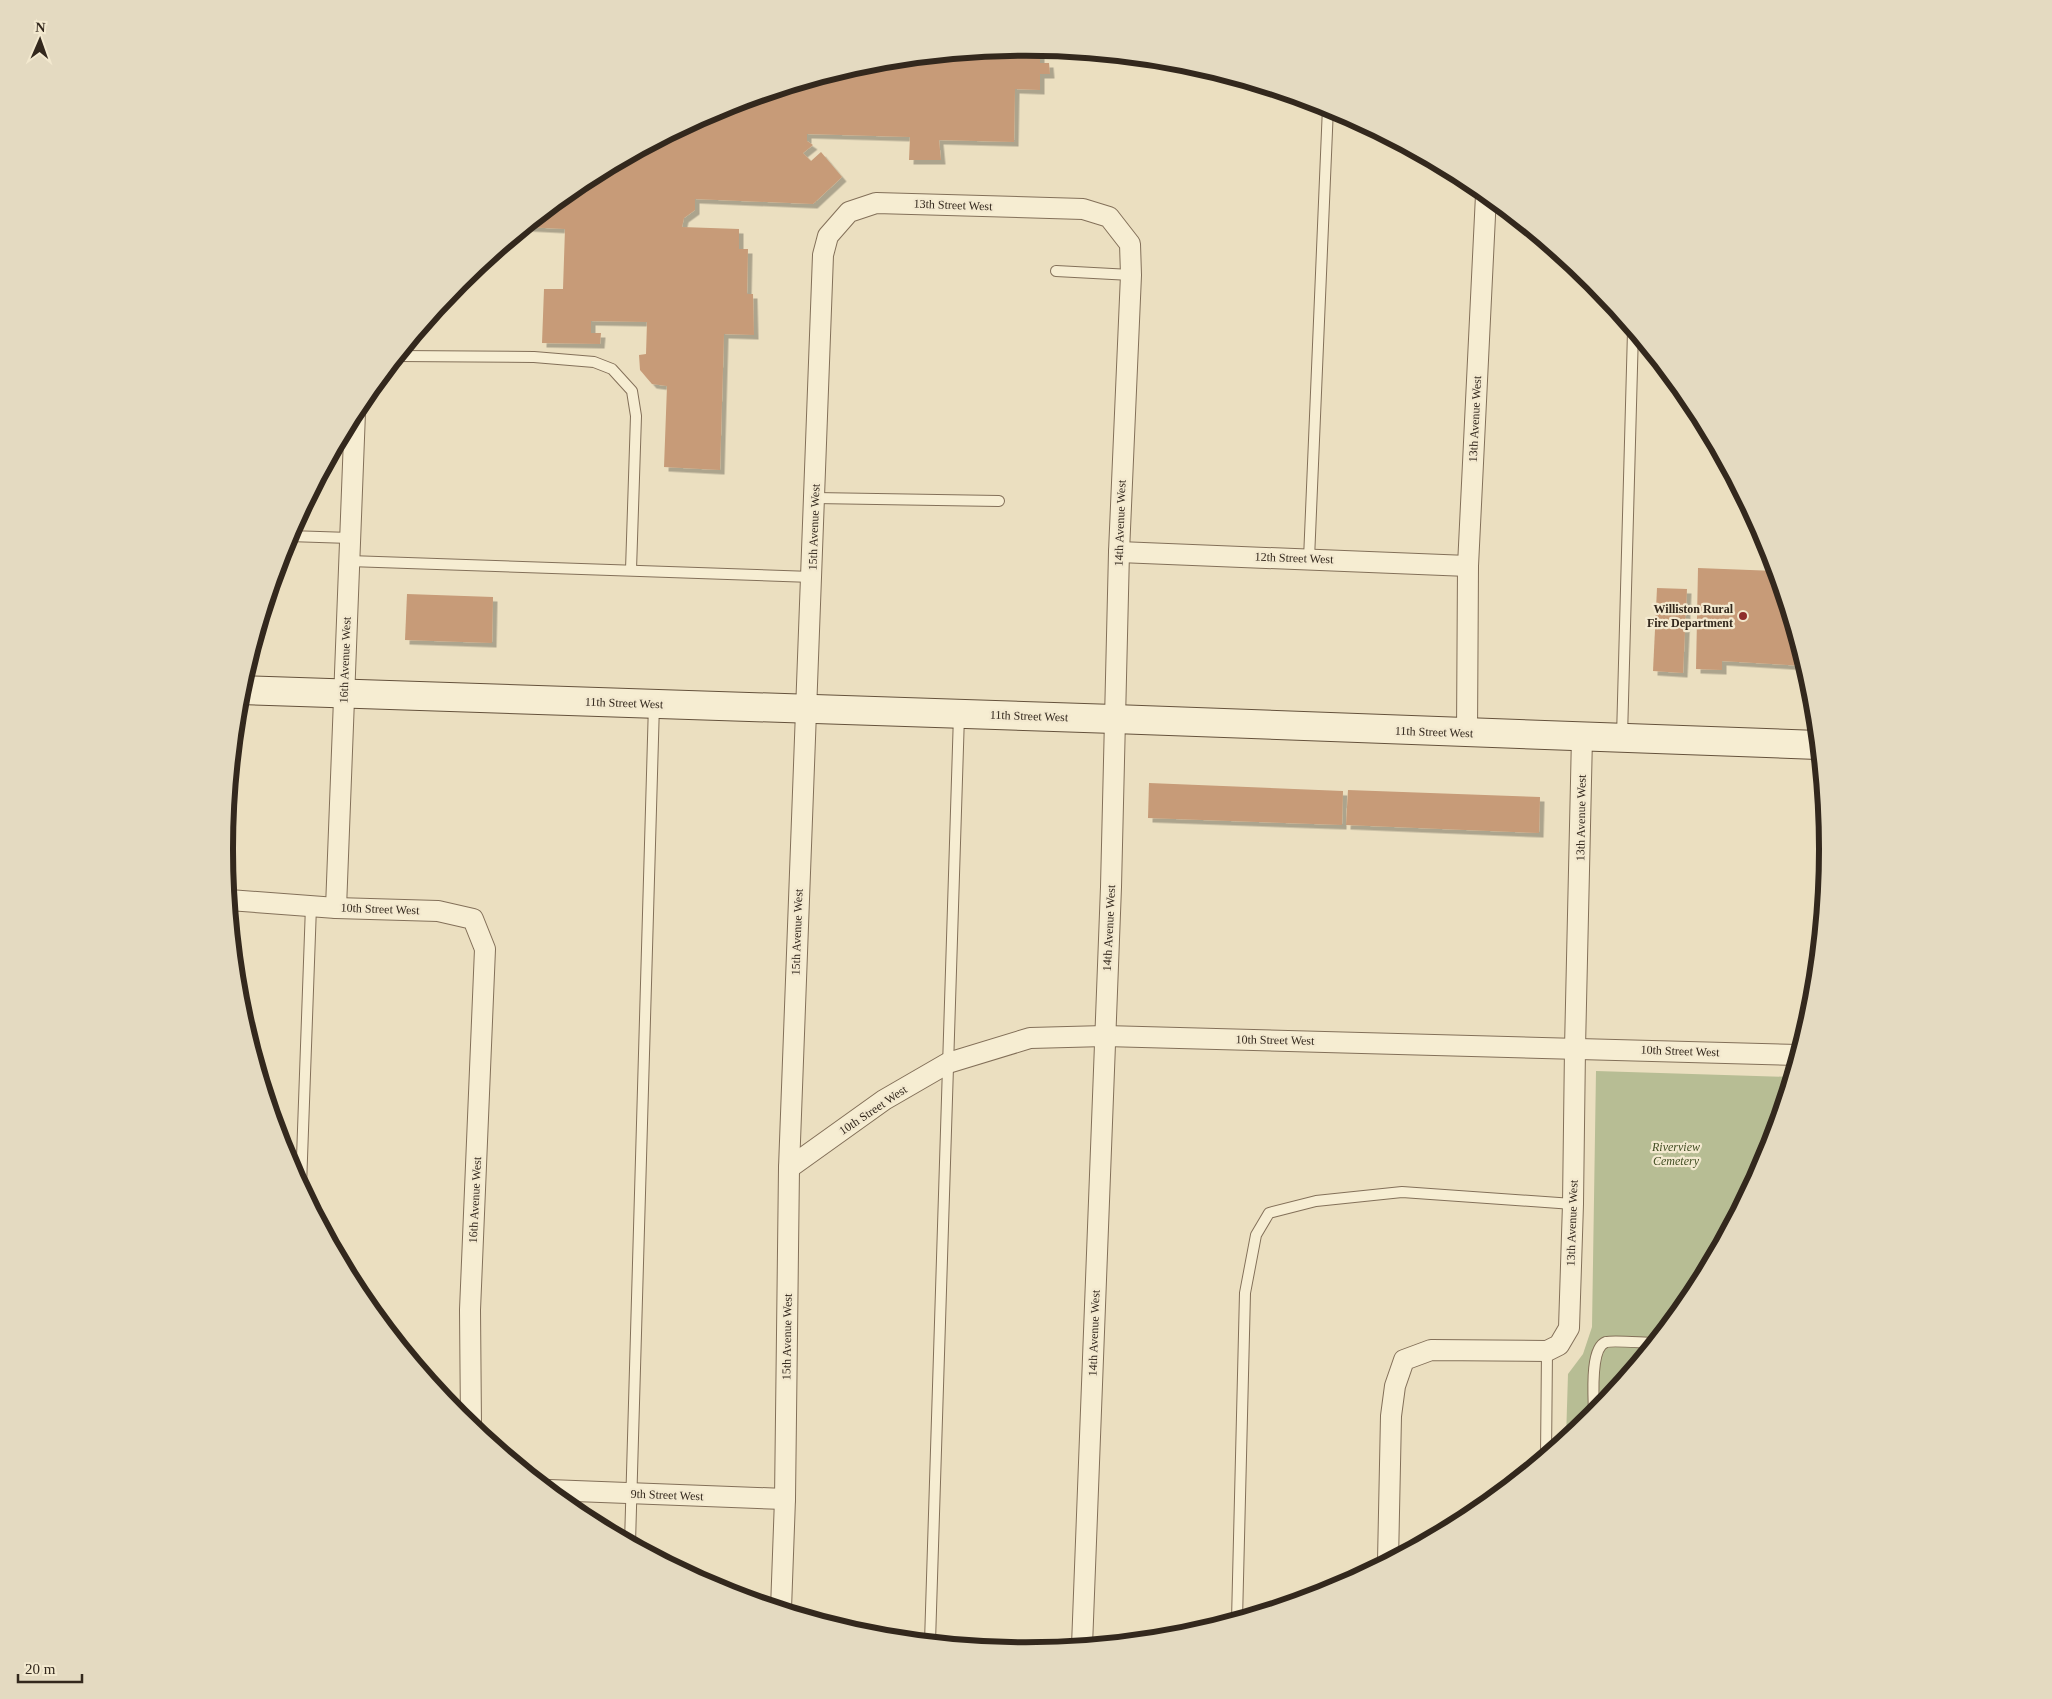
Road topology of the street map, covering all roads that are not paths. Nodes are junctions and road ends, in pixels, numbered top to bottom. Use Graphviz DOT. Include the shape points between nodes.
graph roads {
  1 [pos="1328,116"];
  2 [pos="1486,203"];
  3 [pos="1109,217"];
  4 [pos="824,255"];
  5 [pos="1056,271"];
  6 [pos="1131,275"];
  7 [pos="1633,339"];
  8 [pos="406,356"];
  9 [pos="354,428"];
  10 [pos="815,498"];
  11 [pos="999,501"];
  12 [pos="298,536"];
  13 [pos="350,538"];
  14 [pos="1119,552"];
  15 [pos="1309,558"];
  16 [pos="349,561"];
  17 [pos="1468,566"];
  18 [pos="631,570"];
  19 [pos="812,577"];
  20 [pos="249,690"];
  21 [pos="343,694"];
  22 [pos="654,704"];
  23 [pos="806,709"];
  24 [pos="959,714"];
  25 [pos="1114,719"];
  26 [pos="1467,733"];
  27 [pos="1582,737"];
  28 [pos="1622,738"];
  29 [pos="1812,745"];
  30 [pos="234,900"];
  31 [pos="311,906"];
  32 [pos="336,908"];
  33 [pos="485,974"];
  34 [pos="1105,1036"];
  35 [pos="1575,1048"];
  36 [pos="1792,1056"];
  37 [pos="948,1063"];
  38 [pos="788,1168"];
  39 [pos="302,1171"];
  40 [pos="1573,1204"];
  41 [pos="1646,1343"];
  42 [pos="1547,1351"];
  43 [pos="1594,1402"];
  44 [pos="471,1416"];
  45 [pos="1546,1448"];
  46 [pos="559,1490"];
  47 [pos="631,1494"];
  48 [pos="785,1499"];
  49 [pos="630,1537"];
  50 [pos="1388,1555"];
  51 [pos="781,1604"];
  52 [pos="1237,1614"];
  53 [pos="930,1637"];
  54 [pos="1082,1641"];
  1 -- 15 [label="lane"];
  2 -- 17 [label="street, 13th Avenue West"];
  3 -- 4 [label="street, 13th Street West" via="1083,208 876,203 849,212 828,236"];
  3 -- 6 [label="street, 14th Avenue West" via="1130,244"];
  4 -- 10 [label="street, 15th Avenue West"];
  5 -- 6 [label="lane"];
  6 -- 14 [label="street, 14th Avenue West"];
  7 -- 28 [label="lane"];
  8 -- 18 [label="lane" via="534,357 594,362 612,369 632,391 636,416"];
  9 -- 13 [label="street, 16th Avenue West"];
  10 -- 11 [label="lane"];
  10 -- 19 [label="street, 15th Avenue West"];
  12 -- 13 [label="lane"];
  13 -- 16 [label="street, 16th Avenue West"];
  14 -- 15 [label="street, 12th Street West"];
  14 -- 25 [label="street, 14th Avenue West"];
  15 -- 17 [label="street, 12th Street West"];
  16 -- 18 [label="lane"];
  16 -- 21 [label="street, 16th Avenue West"];
  17 -- 26 [label="street, 13th Avenue West"];
  18 -- 19 [label="lane"];
  19 -- 23 [label="street, 15th Avenue West"];
  20 -- 21 [label="main road, 11th Street West"];
  21 -- 22 [label="main road, 11th Street West"];
  21 -- 32 [label="street, 16th Avenue West"];
  22 -- 23 [label="main road, 11th Street West"];
  22 -- 47 [label="lane"];
  23 -- 24 [label="main road, 11th Street West"];
  23 -- 38 [label="street, 15th Avenue West"];
  24 -- 25 [label="main road, 11th Street West"];
  24 -- 37 [label="lane"];
  25 -- 26 [label="main road, 11th Street West"];
  25 -- 34 [label="street, 14th Avenue West"];
  26 -- 27 [label="main road, 11th Street West"];
  27 -- 28 [label="main road, 11th Street West"];
  27 -- 35 [label="street, 13th Avenue West"];
  28 -- 29 [label="main road, 11th Street West"];
  30 -- 31 [label="street, 10th Street West"];
  31 -- 32 [label="street, 10th Street West"];
  31 -- 39 [label="lane"];
  32 -- 33 [label="street, 10th Street West" via="438,912 473,919 485,949"];
  33 -- 44 [label="street, 16th Avenue West" via="470,1310"];
  34 -- 35 [label="street, 10th Street West"];
  34 -- 37 [label="street, 10th Street West" via="1030,1038"];
  34 -- 54 [label="street, 14th Avenue West"];
  35 -- 36 [label="street, 10th Street West"];
  35 -- 40 [label="street, 13th Avenue West"];
  37 -- 38 [label="street, 10th Street West" via="884,1100"];
  37 -- 53 [label="lane"];
  38 -- 48 [label="street, 15th Avenue West"];
  40 -- 42 [label="street, 13th Avenue West" via="1569,1328 1559,1345"];
  40 -- 52 [label="lane" via="1402,1192 1316,1201 1269,1213 1256,1235 1245,1293"];
  41 -- 43 [label="lane" via="1607,1342 1599,1347 1595,1357"];
  42 -- 45 [label="lane"];
  42 -- 50 [label="street" via="1432,1350 1404,1360 1395,1386 1391,1416"];
  46 -- 47 [label="street, 9th Street West"];
  47 -- 48 [label="street, 9th Street West"];
  47 -- 49 [label="lane"];
  48 -- 51 [label="street, 15th Avenue West"];
}
